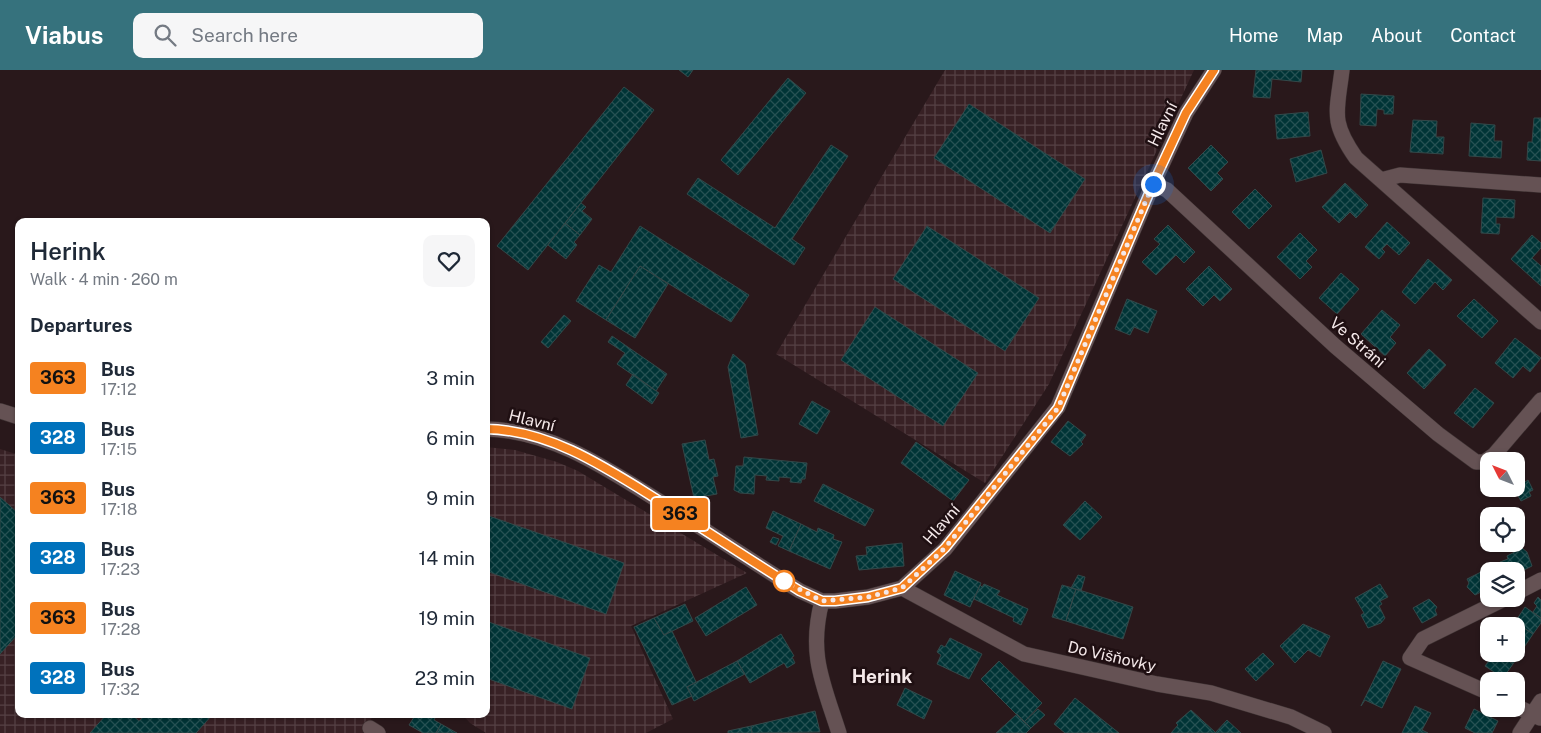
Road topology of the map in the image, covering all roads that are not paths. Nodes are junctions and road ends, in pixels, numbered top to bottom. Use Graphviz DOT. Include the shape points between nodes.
graph roads {
  1 [pos="1214,70"];
  2 [pos="1342,70"];
  3 [pos="1381,180"];
  4 [pos="1153,184"];
  5 [pos="1541,184"];
  6 [pos="1541,322"];
  7 [pos="1541,400"];
  8 [pos="0,411"];
  9 [pos="15,416"];
  10 [pos="490,430"];
  11 [pos="1541,580"];
  12 [pos="902,588"];
  13 [pos="1525,588"];
  14 [pos="822,601"];
  15 [pos="1488,607"];
  16 [pos="1480,690"];
  17 [pos="1525,708"];
  18 [pos="1538,711"];
  19 [pos="839,733"];
  20 [pos="1324,733"];
  21 [pos="1520,733"];
  1 -- 4 [label="street, Hlavní" via="1186,113"];
  2 -- 3 [label="street" via="1336,117 1341,136 1356,158"];
  3 -- 5 [label="street" via="1400,175"];
  3 -- 6 [label="street"];
  4 -- 7 [label="street, Ve Stráni" via="1167,190 1335,346 1438,434 1476,462 1484,462 1494,455"];
  4 -- 12 [label="street, Hlavní" via="1058,408 945,548"];
  8 -- 9 [label="street"];
  10 -- 14 [label="street, Hlavní" via="555,442 606,468 800,591"];
  11 -- 13 [label="street"];
  12 -- 14 [label="street, Hlavní" via="868,597"];
  12 -- 20 [label="street, Do Višňovky" via="1024,654 1211,693 1291,717"];
  14 -- 19 [label="street" via="816,621 816,658"];
  15 -- 16 [label="street" via="1423,639 1410,658"];
  17 -- 18 [label="street"];
  18 -- 21 [label="street"];
}
